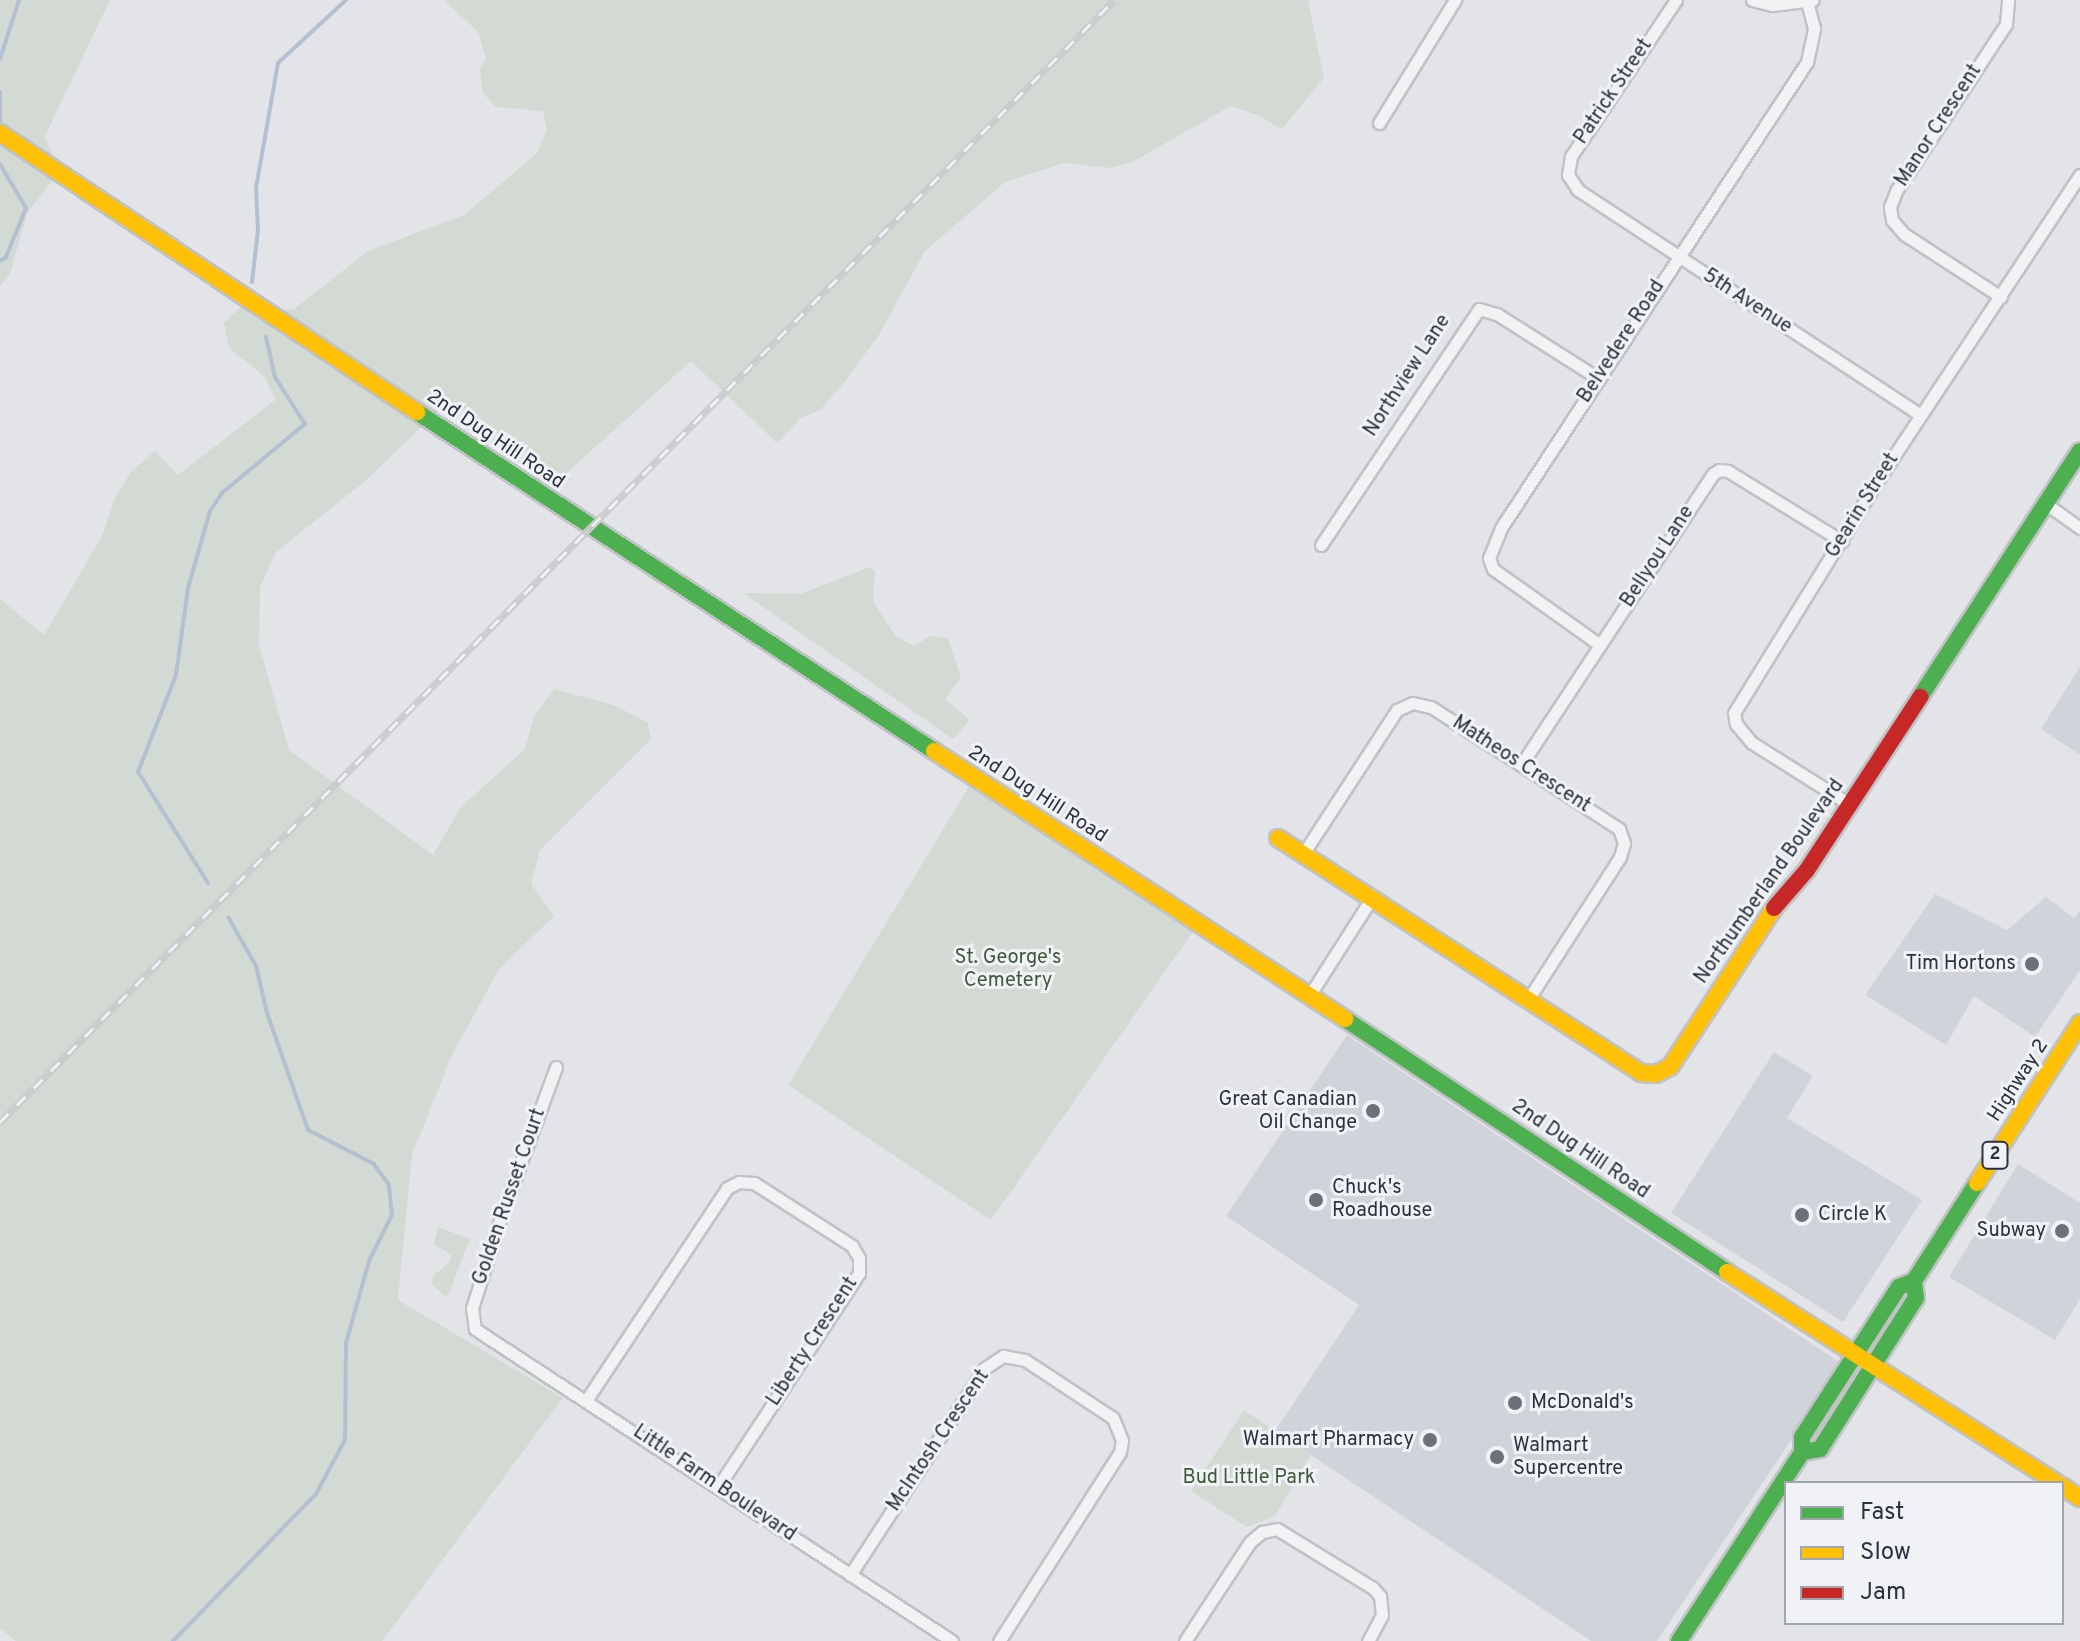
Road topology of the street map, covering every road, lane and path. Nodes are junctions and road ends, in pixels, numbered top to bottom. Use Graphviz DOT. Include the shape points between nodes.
graph roads {
  1 [pos="1455,0"];
  2 [pos="1676,0"];
  3 [pos="1752,0"];
  4 [pos="2008,0"];
  5 [pos="1810,1"];
  6 [pos="1379,123"];
  7 [pos="0,133"];
  8 [pos="2080,175"];
  9 [pos="1576,187"];
  10 [pos="1678,256"];
  11 [pos="2001,297"];
  12 [pos="1599,379"];
  13 [pos="1921,415"];
  14 [pos="2080,451"];
  15 [pos="2046,504"];
  16 [pos="2080,528"];
  17 [pos="1842,541"];
  18 [pos="1321,545"];
  19 [pos="1600,645"];
  20 [pos="1521,765"];
  21 [pos="1849,804"];
  22 [pos="1278,838"];
  23 [pos="1303,854"];
  24 [pos="1371,899"];
  25 [pos="1309,996"];
  26 [pos="1528,1000"];
  27 [pos="2080,1023"];
  28 [pos="556,1067"];
  29 [pos="1914,1281"];
  30 [pos="475,1329"];
  31 [pos="1855,1355"];
  32 [pos="1873,1366"];
  33 [pos="587,1399"];
  34 [pos="1802,1452"];
  35 [pos="2054,1481"];
  36 [pos="718,1487"];
  37 [pos="850,1575"];
  38 [pos="952,1641"];
  39 [pos="999,1641"];
  40 [pos="1185,1641"];
  41 [pos="1368,1641"];
  42 [pos="1679,1641"];
  1 -- 6 [label="street"];
  2 -- 9 [label="street, Patrick Street" via="1571,156 1568,175"];
  3 -- 5 [label="street" via="1772,5"];
  4 -- 11 [label="street, Manor Crescent" via="2006,24 1890,207 1892,220 1904,234"];
  5 -- 10 [label="street, Belvedere Road" via="1814,28 1807,62"];
  7 -- 25 [label="street, 2nd Dug Hill Road" via="598,533"];
  8 -- 11 [label="street, Gearin Street"];
  9 -- 10 [label="street, 5th Avenue"];
  10 -- 12 [label="street, Belvedere Road"];
  10 -- 13 [label="street, 5th Avenue"];
  11 -- 13 [label="street, Gearin Street"];
  12 -- 18 [label="street, Northview Lane" via="1487,308 1479,309"];
  12 -- 19 [label="street, Belvedere Road" via="1501,528 1489,558 1493,569"];
  13 -- 17 [label="street, Gearin Street"];
  14 -- 15 [label="street, Northumberland Boulevard"];
  15 -- 16 [label="street"];
  15 -- 21 [label="street, Northumberland Boulevard"];
  17 -- 19 [label="street, Bellyou Lane" via="1719,470"];
  17 -- 21 [label="street, Gearin Street" via="1734,713 1752,743"];
  19 -- 20 [label="street, Bellyou Lane"];
  20 -- 23 [label="street, Matheos Crescent" via="1431,707 1413,703 1397,710"];
  20 -- 26 [label="street, Matheos Crescent" via="1619,829 1624,843"];
  21 -- 26 [label="street, Northumberland Boulevard" via="1807,870 1764,919 1670,1067 1656,1074 1641,1073"];
  22 -- 23 [label="street"];
  23 -- 24 [label="street"];
  24 -- 25 [label="street"];
  24 -- 26 [label="street, Northumberland Boulevard"];
  25 -- 31 [label="street, 2nd Dug Hill Road"];
  27 -- 29 [label="street, Highway 2 / 2"];
  28 -- 30 [label="street, Golden Russet Court" via="472,1308"];
  29 -- 31 [label="street, Highway 2 / 2" via="1899,1287"];
  29 -- 32 [label="street, Highway 2 / 2" via="1916,1298"];
  30 -- 33 [label="street, Little Farm Boulevard"];
  31 -- 32 [label="street, 2nd Dug Hill Road"];
  31 -- 34 [label="street, Highway 2 / 2" via="1802,1437"];
  32 -- 34 [label="street, Highway 2 / 2" via="1820,1449"];
  32 -- 35 [label="street, 2nd Dug Hill Road"];
  33 -- 36 [label="street, Little Farm Boulevard"];
  33 -- 36 [label="street, Liberty Crescent" via="727,1188 754,1183 852,1246 859,1273"];
  34 -- 42 [label="street, Highway 2 / 2"];
  36 -- 37 [label="street, Little Farm Boulevard"];
  37 -- 38 [label="street, Little Farm Boulevard"];
  37 -- 39 [label="street, McIntosh Crescent" via="985,1368 1003,1356 1025,1360 1113,1418 1122,1440 1116,1463"];
  40 -- 41 [label="street" via="1250,1542 1277,1529 1373,1588 1383,1605"];
}
